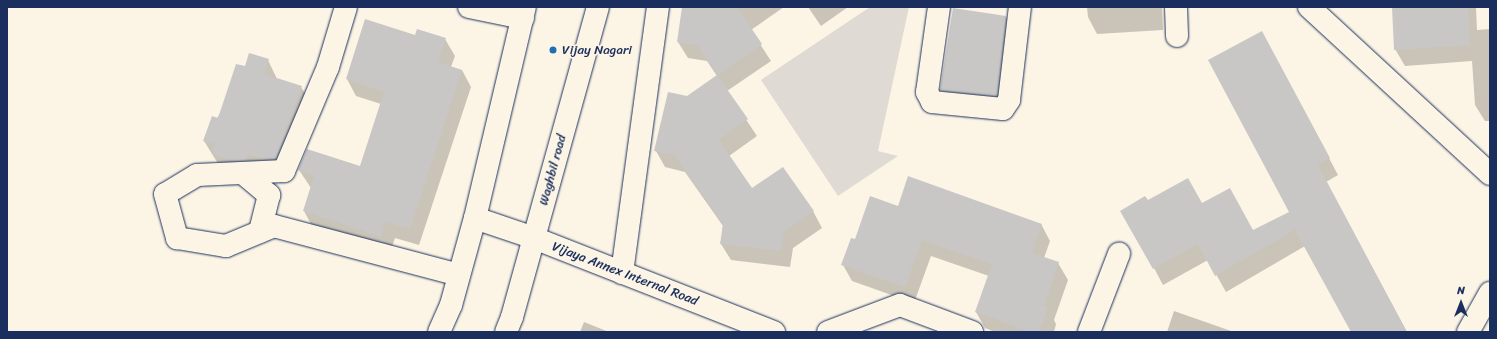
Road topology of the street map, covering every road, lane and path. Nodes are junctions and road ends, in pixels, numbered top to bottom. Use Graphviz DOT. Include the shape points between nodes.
graph roads {
  1 [pos="346,7"];
  2 [pos="469,7"];
  3 [pos="598,7"];
  4 [pos="658,7"];
  5 [pos="939,7"];
  6 [pos="1020,7"];
  7 [pos="1176,7"];
  8 [pos="1309,7"];
  9 [pos="524,12"];
  10 [pos="1177,36"];
  11 [pos="244,174"];
  12 [pos="1490,174"];
  13 [pos="475,218"];
  14 [pos="260,232"];
  15 [pos="534,238"];
  16 [pos="1119,254"];
  17 [pos="622,273"];
  18 [pos="460,275"];
  19 [pos="1490,293"];
  20 [pos="439,332"];
  21 [pos="506,332"];
  22 [pos="774,332"];
  23 [pos="828,332"];
  24 [pos="972,332"];
  25 [pos="1089,332"];
  26 [pos="1468,332"];
  1 -- 11 [label="street" via="328,67 284,170"];
  2 -- 9 [label="street"];
  3 -- 15 [label="street, Waghbil road"];
  4 -- 17 [label="street"];
  5 -- 6 [label="street" via="927,92 932,102 1003,109 1009,100"];
  7 -- 10 [label="street"];
  8 -- 12 [label="street"];
  9 -- 13 [label="street"];
  11 -- 14 [label="street" via="269,195"];
  11 -- 14 [label="street" via="197,175 165,194 177,238 226,246"];
  13 -- 15 [label="street, Vijaya Annex Internal Road"];
  13 -- 18 [label="street"];
  14 -- 18 [label="street" via="274,226"];
  15 -- 17 [label="street, Vijaya Annex Internal Road"];
  15 -- 21 [label="street, Waghbil road"];
  16 -- 25 [label="street"];
  17 -- 22 [label="street, Vijaya Annex Internal Road"];
  18 -- 20 [label="street"];
  19 -- 26 [label="street"];
  23 -- 24 [label="street" via="900,305"];
}
